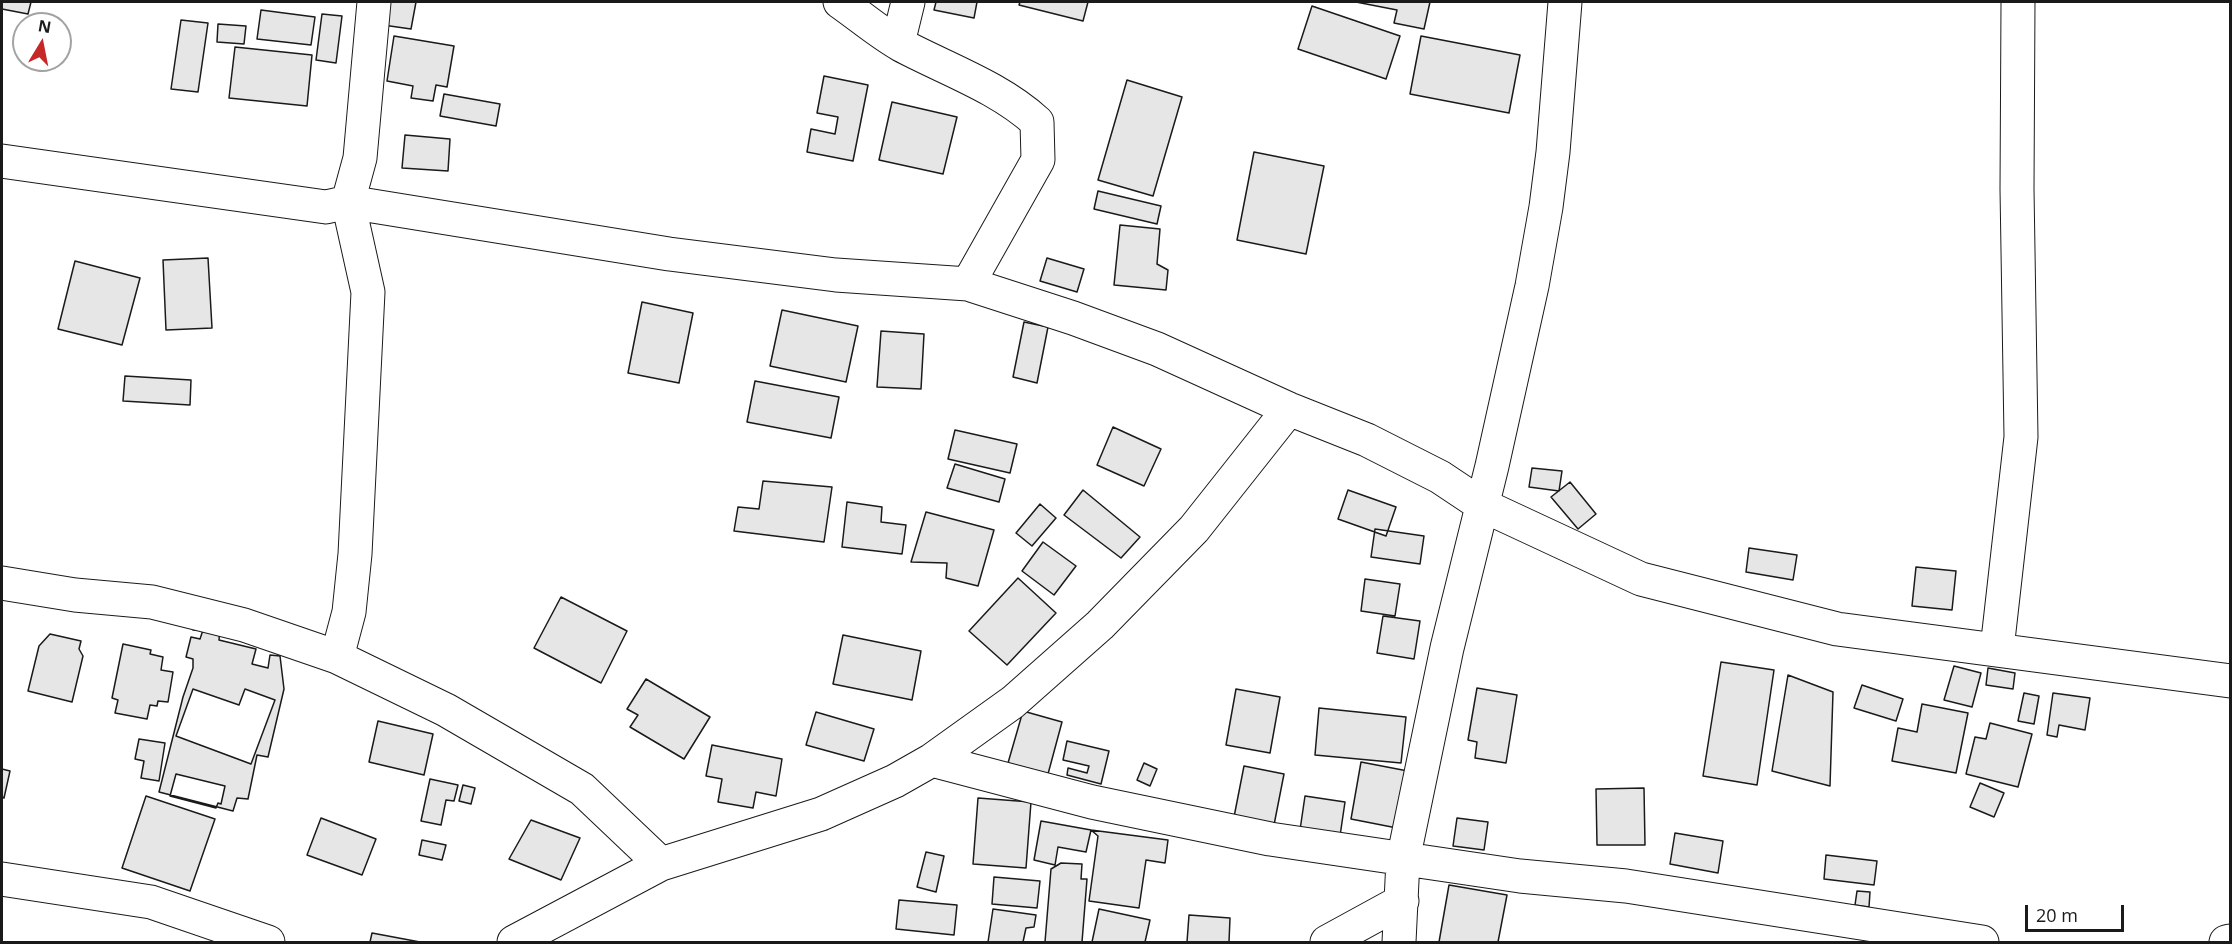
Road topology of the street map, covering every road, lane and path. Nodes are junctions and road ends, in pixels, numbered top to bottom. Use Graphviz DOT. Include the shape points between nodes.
graph roads {
  1 [pos="374,2"];
  2 [pos="840,2"];
  3 [pos="908,2"];
  4 [pos="1565,2"];
  5 [pos="2018,2"];
  6 [pos="898,43"];
  7 [pos="2,161"];
  8 [pos="348,202"];
  9 [pos="968,284"];
  10 [pos="1289,409"];
  11 [pos="1482,505"];
  12 [pos="2,583"];
  13 [pos="1997,649"];
  14 [pos="337,657"];
  15 [pos="2230,681"];
  16 [pos="932,760"];
  17 [pos="1403,860"];
  18 [pos="661,864"];
  19 [pos="2,879"];
  20 [pos="1402,901"];
  21 [pos="1887,935"];
  22 [pos="268,942"];
  23 [pos="514,942"];
  24 [pos="1327,942"];
  25 [pos="1399,942"];
  26 [pos="1982,942"];
  1 -- 8 [label="street" via="360,158"];
  2 -- 6 [label="street"];
  3 -- 6 [label="street"];
  4 -- 11 [label="street" via="1546,207 1530,297"];
  5 -- 13 [label="street" via="2016,189 2021,437"];
  6 -- 9 [label="street" via="1001,96 1038,123 1038,160"];
  7 -- 8 [label="street" via="326,207"];
  8 -- 9 [label="street" via="680,256 836,275"];
  8 -- 14 [label="street" via="368,292 355,554 349,612"];
  9 -- 10 [label="street" via="1157,349"];
  10 -- 11 [label="street" via="1367,440 1440,477"];
  10 -- 16 [label="street" via="1194,529 1100,625 1013,702"];
  11 -- 13 [label="street" via="1641,579 1837,629"];
  11 -- 17 [label="street" via="1447,648"];
  12 -- 14 [label="street" via="75,596 152,602 244,625"];
  13 -- 15 [label="street"];
  14 -- 18 [label="street" via="446,710 582,789"];
  16 -- 17 [label="street" via="1092,802 1270,839"];
  16 -- 18 [label="street" via="821,814"];
  17 -- 20 [label="street"];
  17 -- 21 [label="street" via="1626,886"];
  18 -- 23 [label="street"];
  19 -- 22 [label="street" via="151,902"];
  20 -- 24 [label="street"];
  20 -- 25 [label="street"];
  21 -- 26 [label="street"];
}
